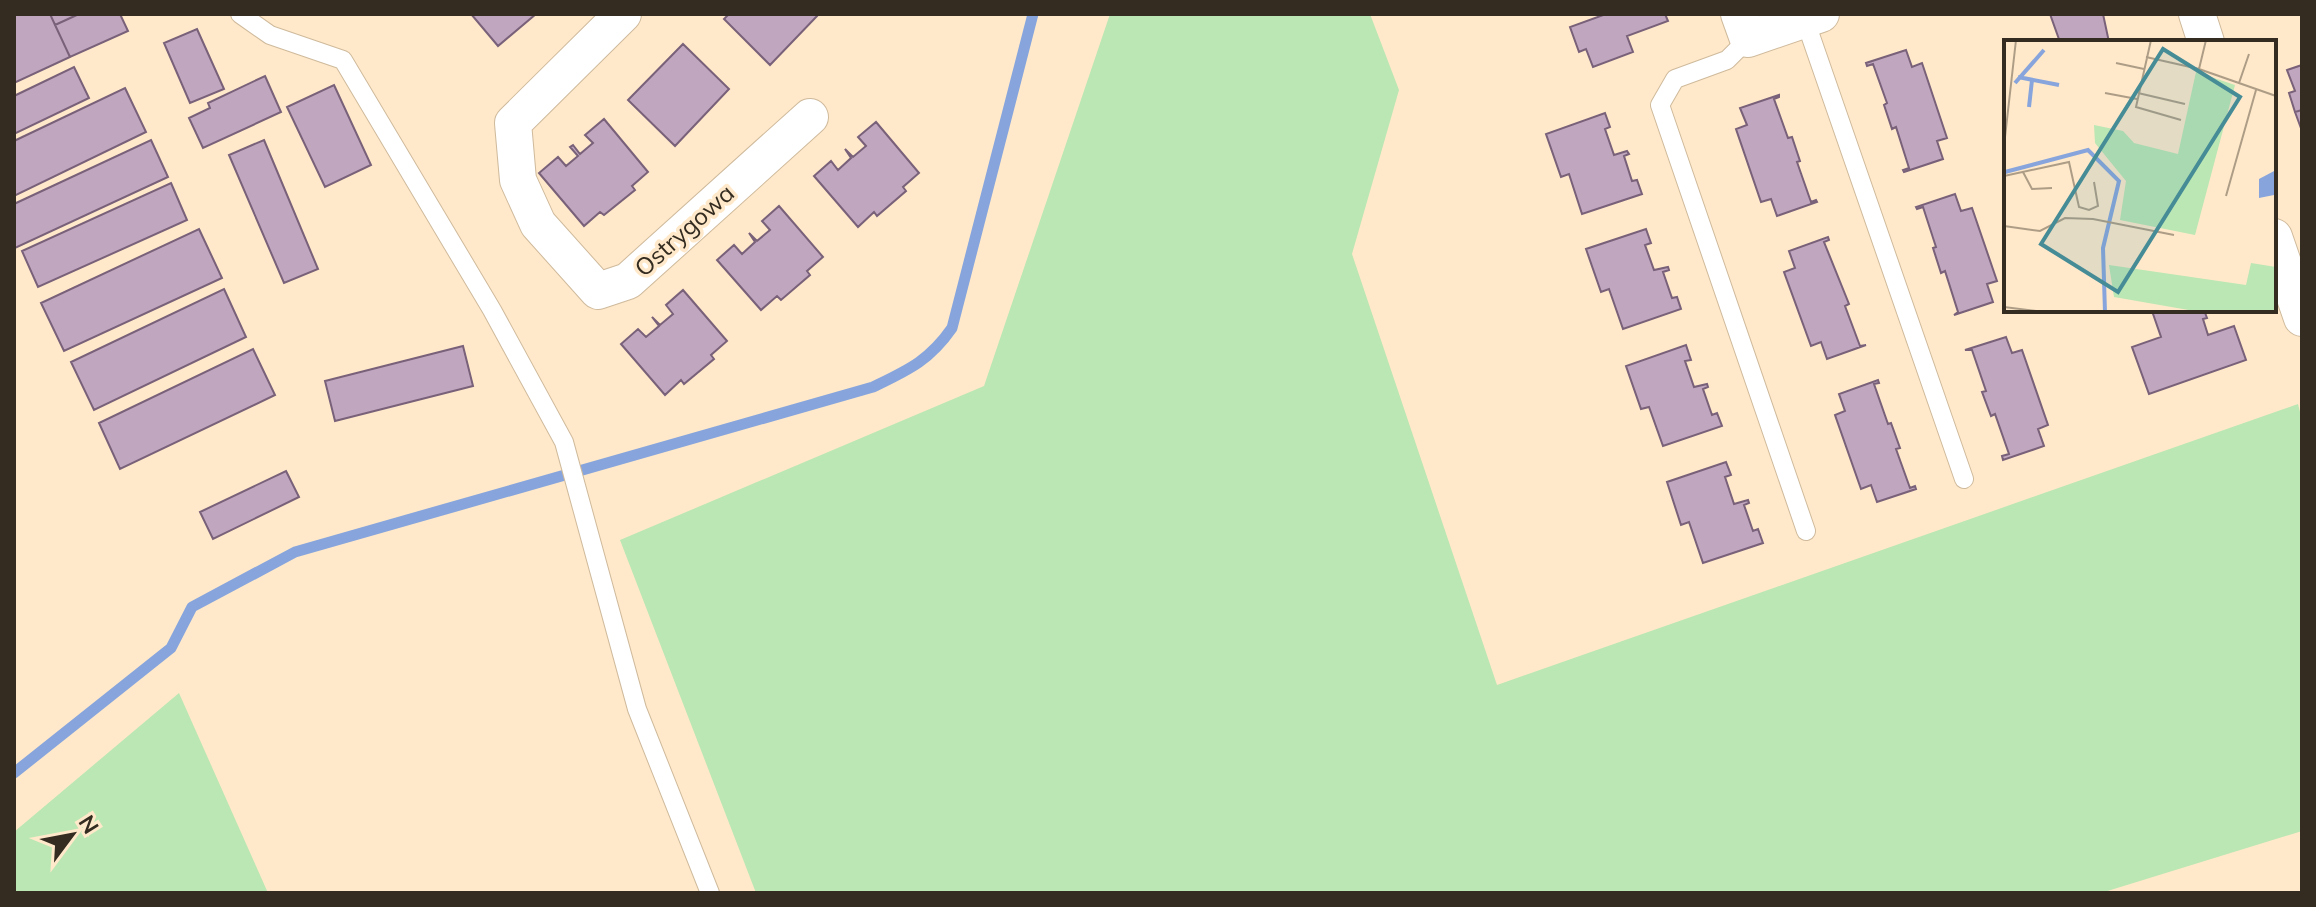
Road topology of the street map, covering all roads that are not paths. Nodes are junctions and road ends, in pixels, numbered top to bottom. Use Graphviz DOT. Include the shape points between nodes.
graph roads {
  1 [pos="240,14"];
  2 [pos="623,14"];
  3 [pos="2197,14"];
  4 [pos="1813,17"];
  5 [pos="1744,26"];
  6 [pos="2205,40"];
  7 [pos="810,117"];
  8 [pos="2276,243"];
  9 [pos="2302,318"];
  10 [pos="1964,479"];
  11 [pos="1806,531"];
  12 [pos="710,893"];
  1 -- 12 [label="lane" via="270,35 343,60 564,442 637,709"];
  2 -- 7 [label="street, Ostrygowa" via="513,123 518,180 538,224 598,291 628,281"];
  3 -- 6 [label="street"];
  4 -- 5 [label="street"];
  4 -- 10 [label="lane"];
  5 -- 11 [label="lane" via="1727,60 1675,79 1660,105"];
  8 -- 9 [label="street"];
}
